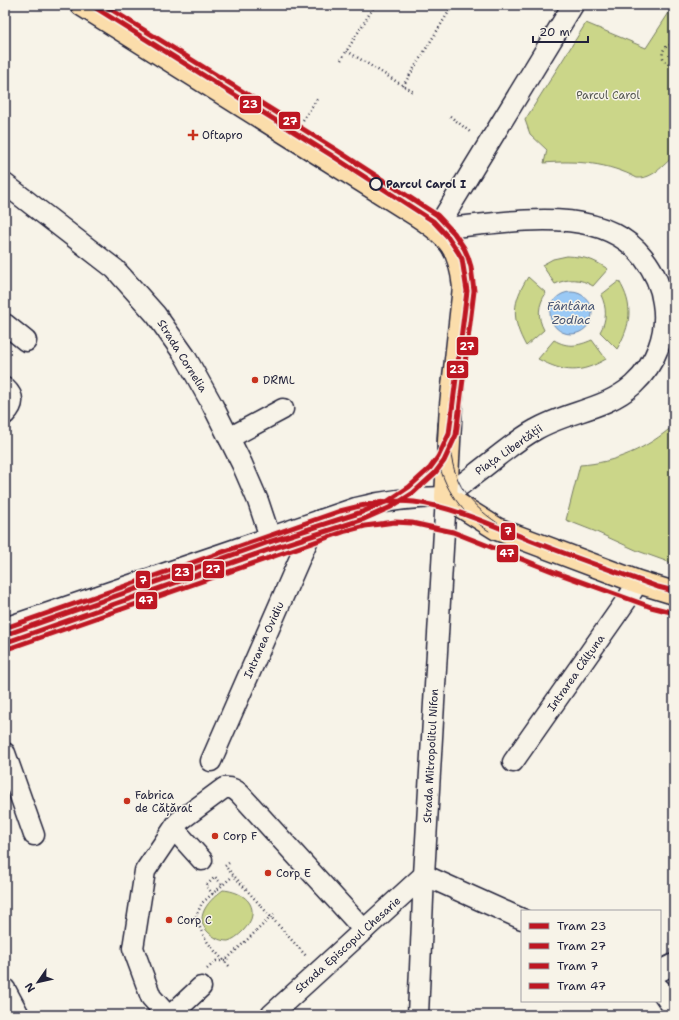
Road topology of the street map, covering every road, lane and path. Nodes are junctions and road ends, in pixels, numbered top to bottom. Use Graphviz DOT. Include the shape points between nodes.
graph roads {
  1 [pos="82,5"];
  2 [pos="375,5"];
  3 [pos="453,5"];
  4 [pos="573,5"];
  5 [pos="674,43"];
  6 [pos="347,51"];
  7 [pos="341,60"];
  8 [pos="674,66"];
  9 [pos="403,86"];
  10 [pos="415,93"];
  11 [pos="317,99"];
  12 [pos="450,116"];
  13 [pos="470,132"];
  14 [pos="293,137"];
  15 [pos="5,184"];
  16 [pos="436,228"];
  17 [pos="5,324"];
  18 [pos="26,340"];
  19 [pos="5,388"];
  20 [pos="283,409"];
  21 [pos="5,414"];
  22 [pos="229,438"];
  23 [pos="446,497"];
  24 [pos="320,520"];
  25 [pos="270,537"];
  26 [pos="638,582"];
  27 [pos="673,593"];
  28 [pos="5,628"];
  29 [pos="674,674"];
  30 [pos="5,753"];
  31 [pos="211,761"];
  32 [pos="513,762"];
  33 [pos="174,829"];
  34 [pos="34,835"];
  35 [pos="202,860"];
  36 [pos="229,863"];
  37 [pos="424,875"];
  38 [pos="233,876"];
  39 [pos="222,885"];
  40 [pos="213,894"];
  41 [pos="274,914"];
  42 [pos="271,918"];
  43 [pos="521,919"];
  44 [pos="364,930"];
  45 [pos="225,961"];
  46 [pos="674,964"];
  47 [pos="230,966"];
  48 [pos="661,970"];
  49 [pos="320,971"];
  50 [pos="203,979"];
  51 [pos="5,988"];
  52 [pos="661,990"];
  53 [pos="674,1009"];
  54 [pos="19,1015"];
  55 [pos="166,1015"];
  56 [pos="171,1015"];
  57 [pos="271,1015"];
  58 [pos="418,1015"];
  1 -- 14 [label="main road"];
  2 -- 6 [label="path"];
  3 -- 9 [label="path"];
  4 -- 16 [label="street"];
  5 -- 8 [label="path" via="666,47 663,57 666,63"];
  6 -- 7 [label="path"];
  6 -- 9 [label="path"];
  9 -- 10 [label="path"];
  11 -- 14 [label="path"];
  12 -- 13 [label="path"];
  14 -- 16 [label="main road"];
  15 -- 22 [label="street, Strada Cornelia" via="115,269 156,315 185,356"];
  16 -- 23 [label="main road" via="450,242 458,256 464,287 451,405"];
  16 -- 23 [label="street, Piața Libertății" via="519,221 563,221 601,227 620,236 637,250 651,268 661,290 665,312 663,335 657,352 633,385 600,405 555,420 535,430"];
  17 -- 18 [label="street"];
  19 -- 21 [label="street" via="12,399 11,407"];
  20 -- 22 [label="street"];
  22 -- 25 [label="street, Strada Cornelia" via="258,501"];
  23 -- 24 [label="street" via="378,502"];
  23 -- 26 [label="main road" via="497,529"];
  23 -- 37 [label="street, Strada Mitropolitul Nifon"];
  24 -- 25 [label="street"];
  24 -- 31 [label="street, Intrarea Ovidiu" via="310,534"];
  25 -- 28 [label="street"];
  26 -- 27 [label="main road"];
  26 -- 32 [label="street, Intrarea Călțuna"];
  27 -- 29 [label="path"];
  30 -- 34 [label="street"];
  33 -- 35 [label="street"];
  33 -- 44 [label="street" via="178,822 224,788 236,789"];
  33 -- 55 [label="street" via="145,871 133,948 151,997"];
  36 -- 38 [label="path" via="225,866"];
  37 -- 43 [label="street"];
  37 -- 44 [label="street, Strada Episcopul Chesarie"];
  37 -- 58 [label="street, Strada Mitropolitul Nifon"];
  38 -- 39 [label="path"];
  38 -- 42 [label="path"];
  39 -- 40 [label="path"];
  39 -- 40 [label="path" via="215,877 206,886"];
  40 -- 45 [label="path" via="202,903 196,916 205,940"];
  41 -- 42 [label="path"];
  42 -- 45 [label="path"];
  42 -- 49 [label="path"];
  44 -- 49 [label="street, Strada Episcopul Chesarie"];
  45 -- 47 [label="path"];
  45 -- 50 [label="path" via="216,961"];
  46 -- 48 [label="street"];
  49 -- 57 [label="street, Strada Episcopul Chesarie"];
  50 -- 56 [label="street"];
  51 -- 54 [label="street"];
  52 -- 53 [label="street"];
}
